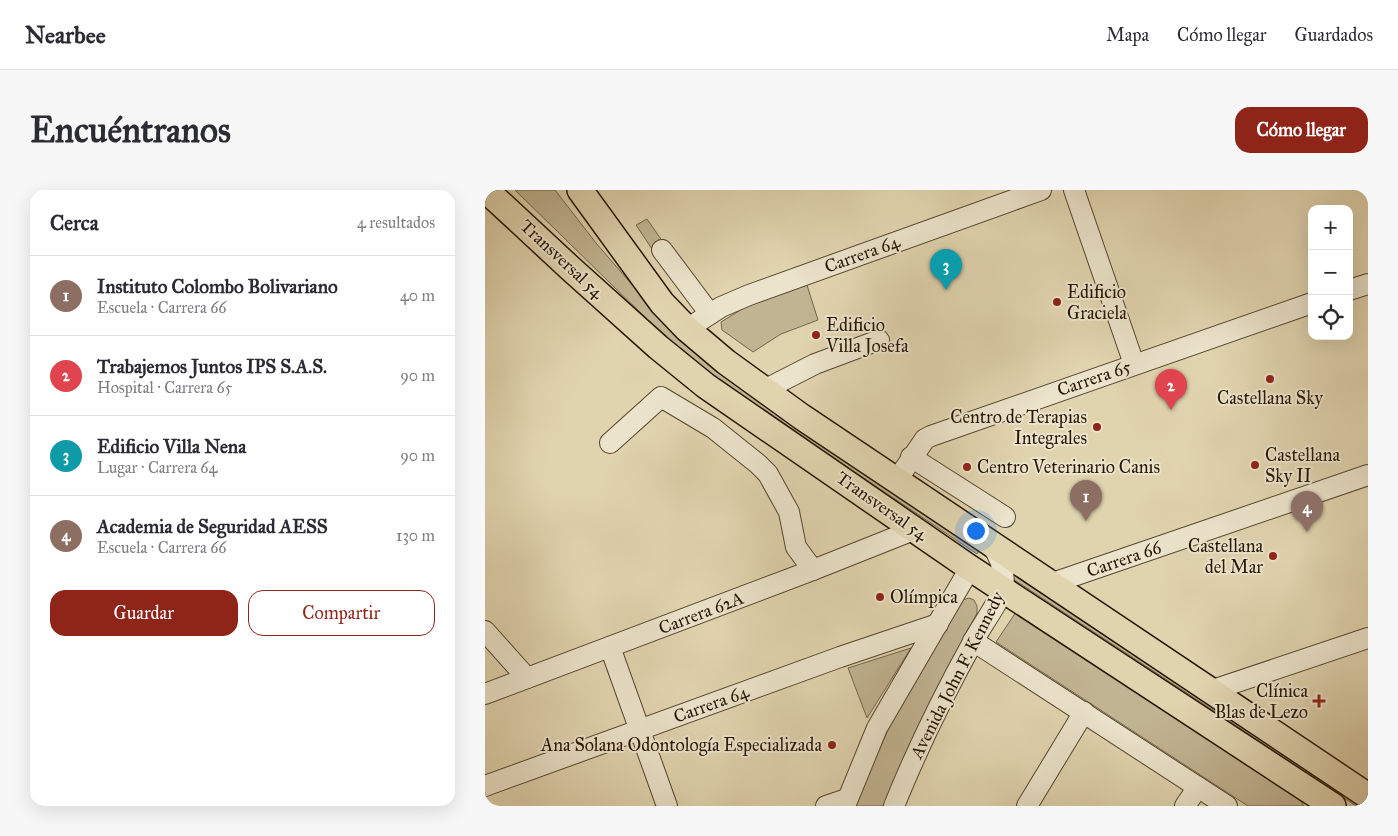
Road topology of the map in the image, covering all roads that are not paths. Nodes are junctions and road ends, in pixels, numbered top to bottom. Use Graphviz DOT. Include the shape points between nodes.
graph roads {
  1 [pos="486,190"];
  2 [pos="504,190"];
  3 [pos="565,190"];
  4 [pos="580,190"];
  5 [pos="1041,190"];
  6 [pos="1074,190"];
  7 [pos="662,250"];
  8 [pos="1368,284"];
  9 [pos="1353,289"];
  10 [pos="662,303"];
  11 [pos="1308,304"];
  12 [pos="710,314"];
  13 [pos="637,328"];
  14 [pos="687,329"];
  15 [pos="879,340"];
  16 [pos="1135,364"];
  17 [pos="764,390"];
  18 [pos="609,443"];
  19 [pos="911,458"];
  20 [pos="1368,475"];
  21 [pos="897,480"];
  22 [pos="1005,517"];
  23 [pos="916,529"];
  24 [pos="991,544"];
  25 [pos="970,568"];
  26 [pos="813,570"];
  27 [pos="1050,584"];
  28 [pos="1003,589"];
  29 [pos="937,624"];
  30 [pos="485,631"];
  31 [pos="1368,638"];
  32 [pos="973,641"];
  33 [pos="611,647"];
  34 [pos="527,678"];
  35 [pos="1210,691"];
  36 [pos="485,694"];
  37 [pos="1083,712"];
  38 [pos="640,729"];
  39 [pos="485,786"];
  40 [pos="1198,787"];
  41 [pos="1368,796"];
  42 [pos="1309,797"];
  43 [pos="846,802"];
  44 [pos="667,806"];
  45 [pos="826,806"];
  46 [pos="894,806"];
  47 [pos="1027,806"];
  48 [pos="1185,806"];
  49 [pos="1227,806"];
  50 [pos="1333,806"];
  1 -- 13 [label="main road, Transversal 54"];
  2 -- 13 [label="main road"];
  3 -- 10 [label="main road"];
  4 -- 10 [label="main road, Transversal 54"];
  5 -- 12 [label="street, Carrera 64" via="749,295"];
  6 -- 16 [label="street"];
  7 -- 12 [label="street"];
  8 -- 9 [label="street"];
  10 -- 14 [label="main road, Transversal 54"];
  11 -- 16 [label="street, Carrera 65"];
  12 -- 14 [label="street, Carrera 64"];
  13 -- 23 [label="main road, Transversal 54" via="706,386"];
  14 -- 17 [label="main road, Transversal 54"];
  15 -- 17 [label="street" via="815,364"];
  16 -- 19 [label="street, Carrera 65" via="931,436"];
  17 -- 21 [label="main road, Transversal 54"];
  18 -- 26 [label="street" via="661,397 713,428 768,474 789,512 796,548"];
  19 -- 21 [label="street, Carrera 65"];
  19 -- 22 [label="street"];
  20 -- 27 [label="street, Carrera 66"];
  21 -- 24 [label="main road, Transversal 54"];
  23 -- 25 [label="main road, Transversal 54"];
  23 -- 26 [label="street, Carrera 62A"];
  24 -- 27 [label="main road, Transversal 54"];
  24 -- 28 [label="street, Avenida John F. Kennedy" via="1003,570"];
  25 -- 28 [label="main road, Transversal 54"];
  25 -- 29 [label="street"];
  26 -- 33 [label="street, Carrera 62A"];
  27 -- 35 [label="main road, Transversal 54"];
  28 -- 32 [label="street, Avenida John F. Kennedy"];
  28 -- 42 [label="main road, Transversal 54"];
  29 -- 38 [label="street, Carrera 64"];
  29 -- 43 [label="street" via="877,728"];
  30 -- 34 [label="street"];
  31 -- 35 [label="street"];
  32 -- 37 [label="street"];
  32 -- 46 [label="street, Avenida John F. Kennedy" via="915,754"];
  33 -- 34 [label="street, Carrera 62A"];
  33 -- 38 [label="street"];
  34 -- 36 [label="street, Carrera 62A"];
  35 -- 41 [label="main road, Transversal 54"];
  37 -- 40 [label="street"];
  37 -- 47 [label="street"];
  38 -- 39 [label="street, Carrera 64"];
  38 -- 44 [label="street"];
  40 -- 48 [label="street"];
  40 -- 49 [label="street"];
  42 -- 50 [label="main road, Transversal 54"];
  43 -- 45 [label="street"];
}
